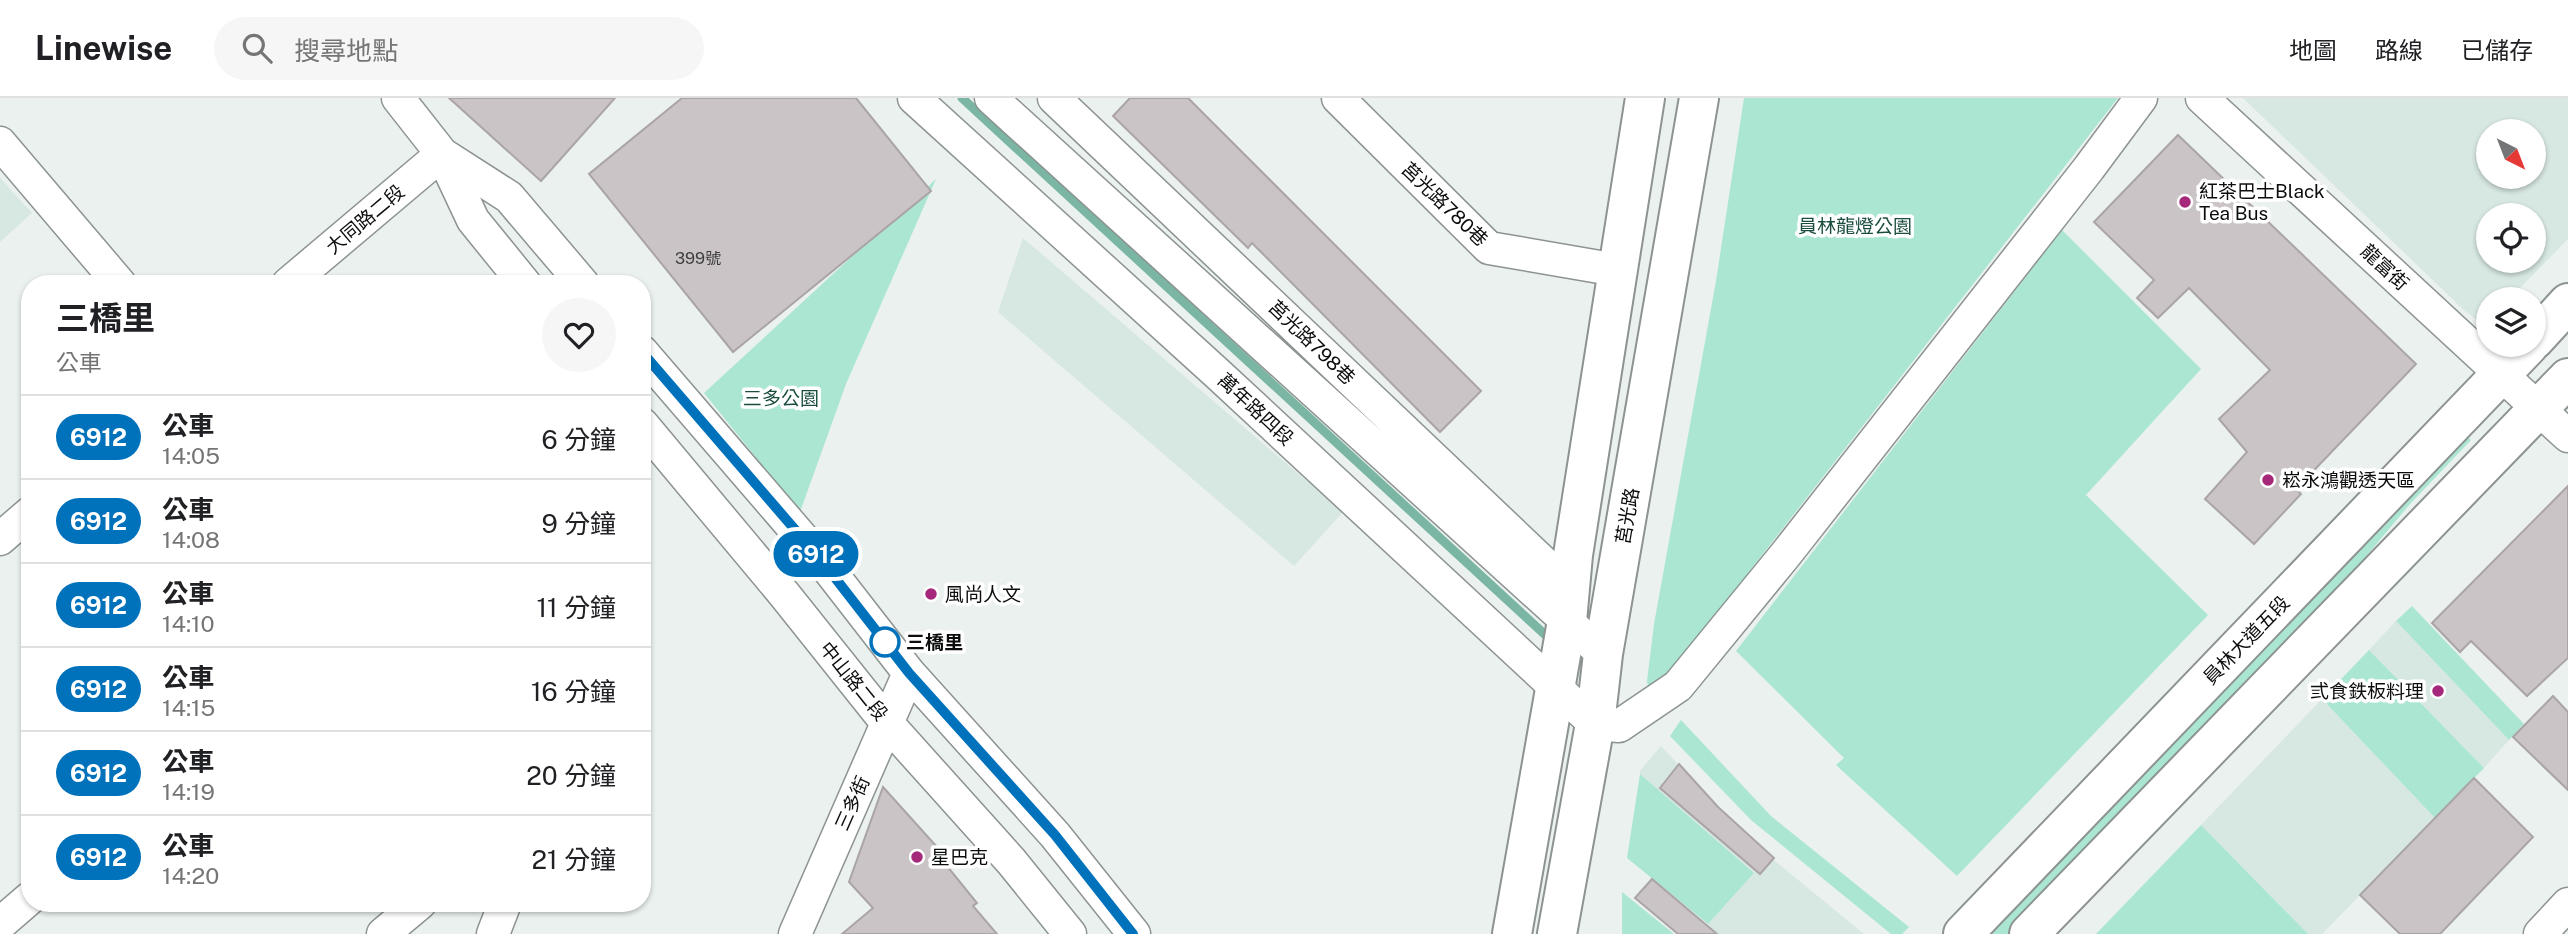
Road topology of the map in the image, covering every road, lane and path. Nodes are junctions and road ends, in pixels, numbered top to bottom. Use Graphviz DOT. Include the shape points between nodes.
graph roads {
  1 [pos="398,98"];
  2 [pos="915,98"];
  3 [pos="991,98"];
  4 [pos="1054,98"];
  5 [pos="1338,98"];
  6 [pos="1699,98"];
  7 [pos="2141,98"];
  8 [pos="2202,98"];
  9 [pos="1640,101"];
  10 [pos="0,143"];
  11 [pos="442,154"];
  12 [pos="1616,270"];
  13 [pos="112,275"];
  14 [pos="299,275"];
  15 [pos="518,275"];
  16 [pos="575,275"];
  17 [pos="2568,303"];
  18 [pos="2546,327"];
  19 [pos="2518,357"];
  20 [pos="651,362"];
  21 [pos="2502,374"];
  22 [pos="2568,378"];
  23 [pos="2539,408"];
  24 [pos="651,435"];
  25 [pos="2568,436"];
  26 [pos="21,521"];
  27 [pos="0,539"];
  28 [pos="1568,604"];
  29 [pos="1603,654"];
  30 [pos="909,673"];
  31 [pos="1554,684"];
  32 [pos="887,723"];
  33 [pos="1595,724"];
  34 [pos="2568,904"];
  35 [pos="21,906"];
  36 [pos="409,912"];
  37 [pos="503,912"];
  38 [pos="0,924"];
  39 [pos="1564,924"];
  40 [pos="383,934"];
  41 [pos="494,934"];
  42 [pos="795,934"];
  43 [pos="1070,934"];
  44 [pos="1134,934"];
  45 [pos="1512,934"];
  46 [pos="1963,934"];
  47 [pos="2029,934"];
  48 [pos="2540,934"];
  1 -- 11 [label="street"];
  2 -- 31 [label="street, 萬年路四段"];
  3 -- 28 [label="street"];
  4 -- 28 [label="street, 莒光路798巷"];
  5 -- 12 [label="street, 莒光路780巷" via="1489,248"];
  6 -- 29 [label="main road, 莒光路"];
  7 -- 33 [label="street" via="1804,532 1678,686 1619,726"];
  8 -- 21 [label="street, 龍富街"];
  9 -- 12 [label="main road"];
  10 -- 13 [label="street"];
  11 -- 14 [label="street, 大同路二段"];
  11 -- 15 [label="street" via="473,220"];
  11 -- 16 [label="street" via="509,197"];
  12 -- 28 [label="main road"];
  17 -- 18 [label="main road"];
  19 -- 21 [label="main road, 員林大道五段"];
  20 -- 30 [label="street" via="822,561"];
  21 -- 23 [label="street, 龍富街"];
  21 -- 46 [label="main road, 員林大道五段"];
  22 -- 23 [label="main road"];
  23 -- 25 [label="street, 龍富街"];
  23 -- 47 [label="main road"];
  24 -- 32 [label="street, 中山路二段"];
  26 -- 27 [label="street"];
  28 -- 29 [label="street"];
  28 -- 31 [label="main road"];
  29 -- 33 [label="main road, 莒光路"];
  30 -- 32 [label="street, 三多街"];
  30 -- 44 [label="street" via="1055,835"];
  31 -- 33 [label="street, 萬年路四段"];
  31 -- 45 [label="main road"];
  32 -- 42 [label="street, 三多街"];
  32 -- 43 [label="street, 中山路二段"];
  33 -- 39 [label="main road, 莒光路"];
  34 -- 48 [label="street"];
  35 -- 38 [label="street"];
  36 -- 40 [label="street"];
  37 -- 41 [label="street"];
}
